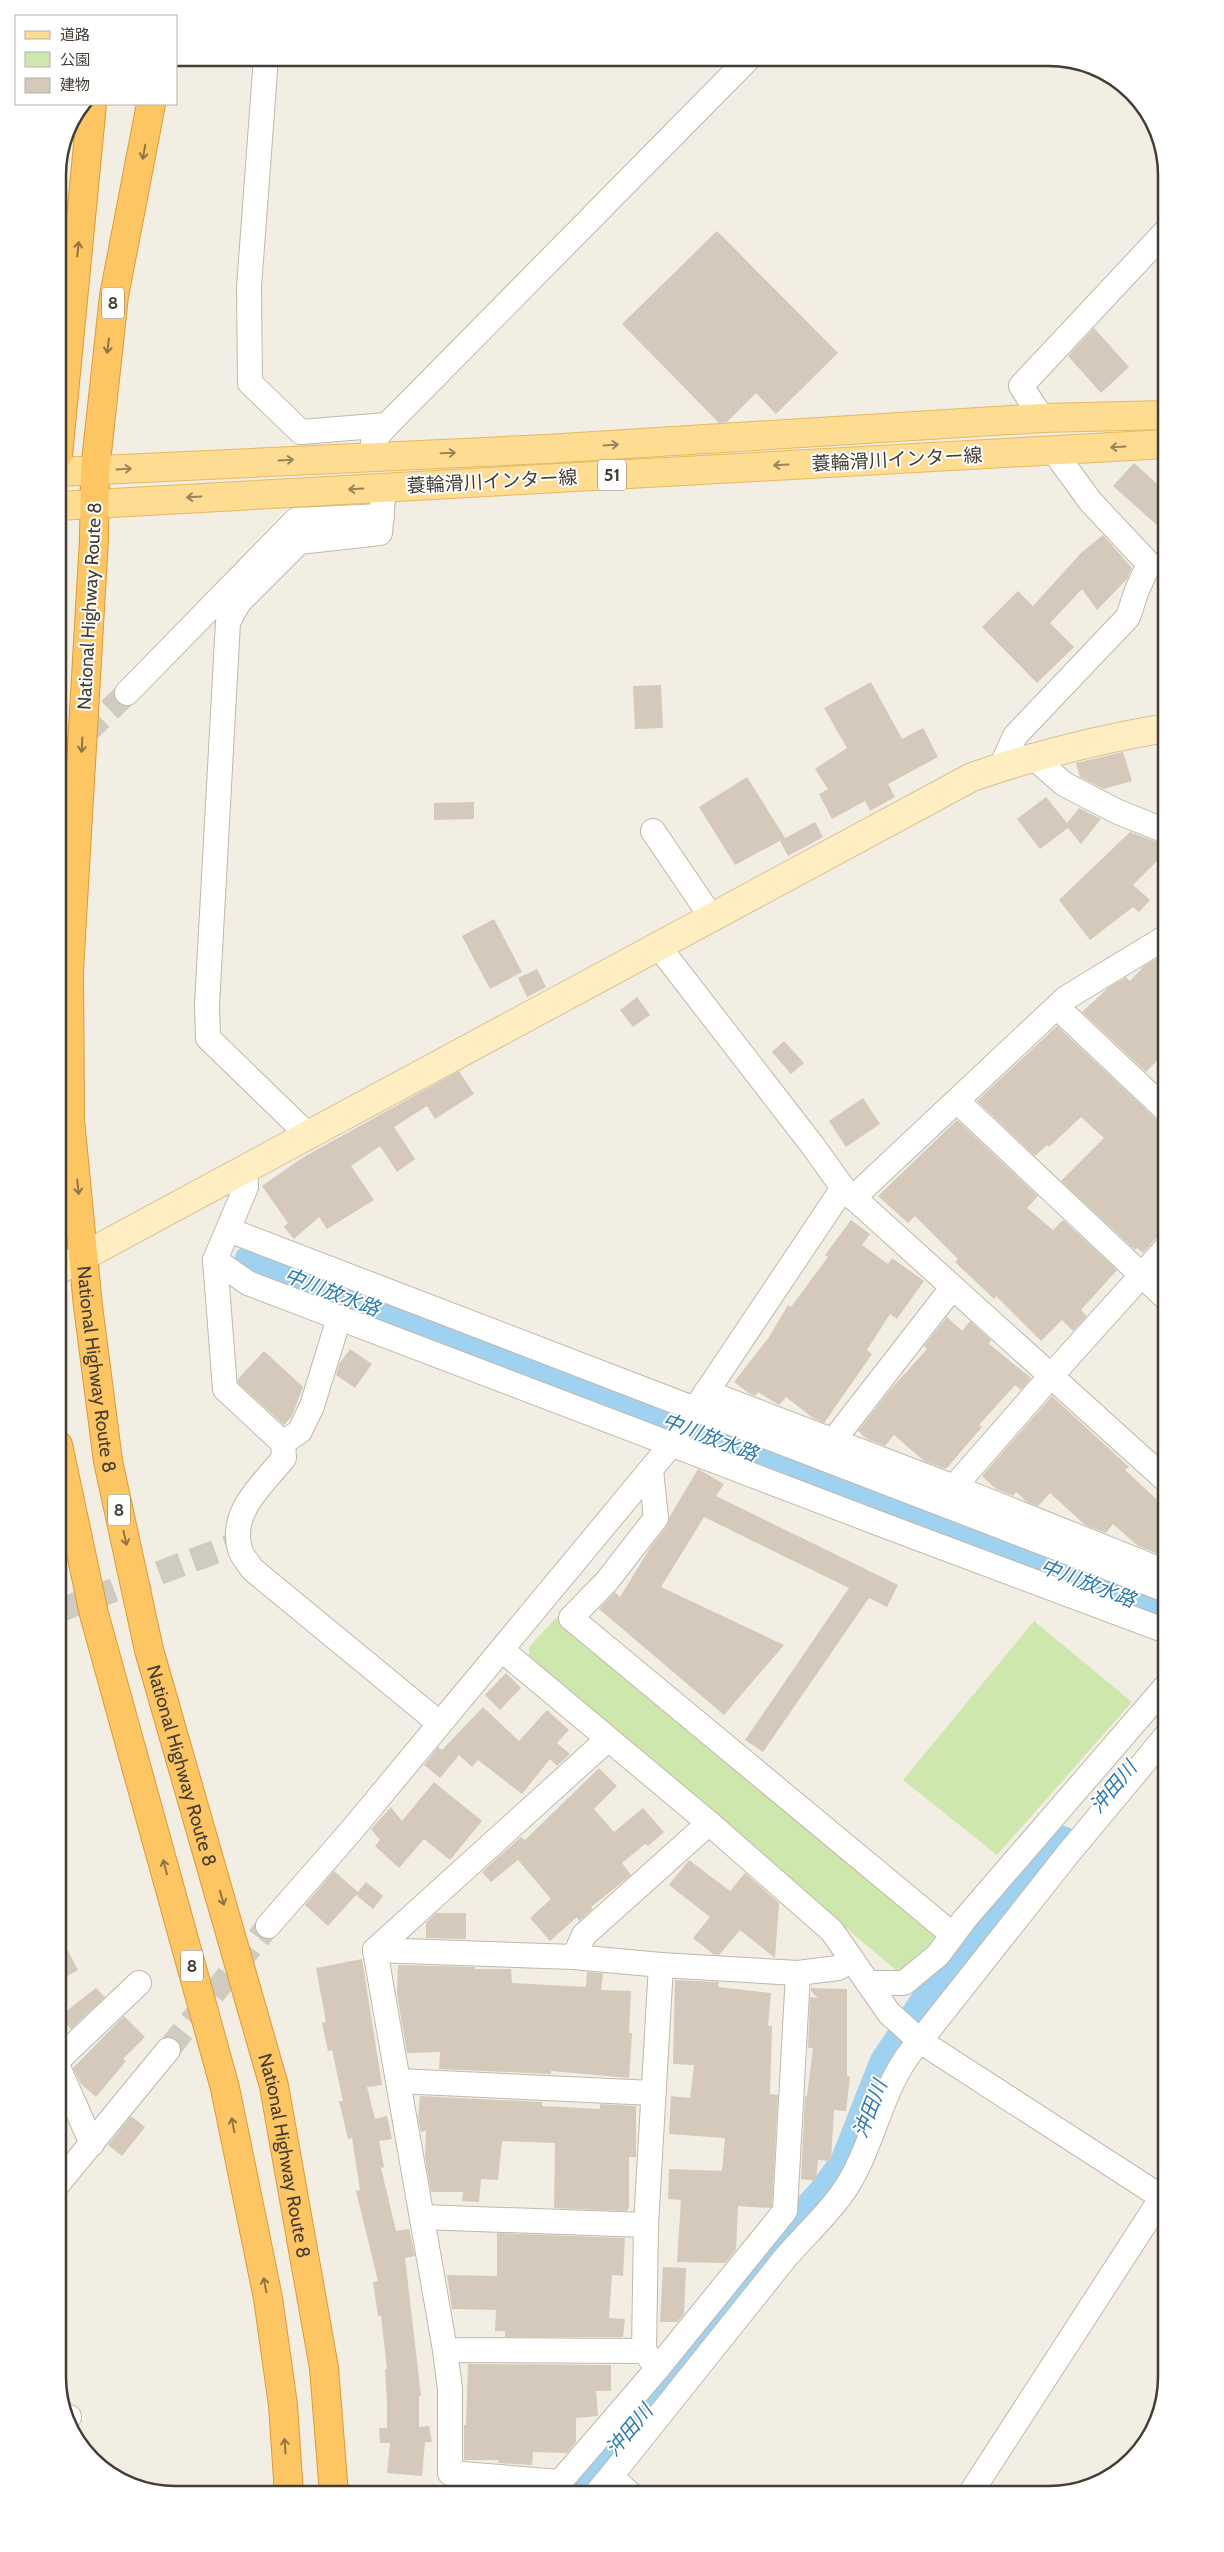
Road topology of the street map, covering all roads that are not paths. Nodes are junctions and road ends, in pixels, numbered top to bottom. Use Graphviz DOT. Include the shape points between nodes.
graph roads {
  1 [pos="267,66"];
  2 [pos="741,66"];
  3 [pos="152,105"];
  4 [pos="92,106"];
  5 [pos="1158,240"];
  6 [pos="66,372"];
  7 [pos="1158,415"];
  8 [pos="1042,418"];
  9 [pos="387,425"];
  10 [pos="1158,444"];
  11 [pos="1053,450"];
  12 [pos="373,456"];
  13 [pos="95,471"];
  14 [pos="66,472"];
  15 [pos="384,487"];
  16 [pos="94,504"];
  17 [pos="66,506"];
  18 [pos="382,516"];
  19 [pos="127,693"];
  20 [pos="1158,729"];
  21 [pos="1032,756"];
  22 [pos="1001,767"];
  23 [pos="1158,828"];
  24 [pos="653,831"];
  25 [pos="712,918"];
  26 [pos="1158,942"];
  27 [pos="659,947"];
  28 [pos="1057,1006"];
  29 [pos="958,1102"];
  30 [pos="1158,1102"];
  31 [pos="307,1134"];
  32 [pos="245,1168"];
  33 [pos="848,1193"];
  34 [pos="229,1230"];
  35 [pos="84,1256"];
  36 [pos="1158,1257"];
  37 [pos="215,1260"];
  38 [pos="66,1266"];
  39 [pos="1141,1276"];
  40 [pos="952,1288"];
  41 [pos="1158,1291"];
  42 [pos="339,1318"];
  43 [pos="1050,1377"];
  44 [pos="696,1406"];
  45 [pos="833,1441"];
  46 [pos="674,1442"];
  47 [pos="283,1443"];
  48 [pos="651,1470"];
  49 [pos="1158,1473"];
  50 [pos="66,1483"];
  51 [pos="954,1487"];
  52 [pos="1158,1569"];
  53 [pos="1158,1587"];
  54 [pos="544,1599"];
  55 [pos="572,1618"];
  56 [pos="1158,1627"];
  57 [pos="502,1650"];
  58 [pos="1158,1706"];
  59 [pos="439,1723"];
  60 [pos="608,1739"];
  61 [pos="1158,1746"];
  62 [pos="709,1823"];
  63 [pos="268,1926"];
  64 [pos="953,1935"];
  65 [pos="375,1950"];
  66 [pos="574,1957"];
  67 [pos="852,1960"];
  68 [pos="661,1964"];
  69 [pos="798,1973"];
  70 [pos="139,1983"];
  71 [pos="869,1983"];
  72 [pos="920,2041"];
  73 [pos="168,2050"];
  74 [pos="66,2052"];
  75 [pos="398,2082"];
  76 [pos="66,2085"];
  77 [pos="654,2093"];
  78 [pos="92,2144"];
  79 [pos="66,2175"];
  80 [pos="1158,2192"];
  81 [pos="1158,2207"];
  82 [pos="422,2217"];
  83 [pos="646,2224"];
  84 [pos="445,2350"];
  85 [pos="651,2360"];
  86 [pos="611,2476"];
  87 [pos="288,2486"];
  88 [pos="333,2486"];
  89 [pos="603,2486"];
  90 [pos="622,2486"];
  91 [pos="975,2486"];
  1 -- 9 [label="street" via="249,287 250,383 302,432"];
  2 -- 9 [label="street"];
  3 -- 13 [label="highway, National Highway Route 8 / 8, one-way" via="114,296"];
  6 -- 4 [label="highway, 8, one-way"];
  5 -- 8 [label="street" via="1021,386"];
  7 -- 8 [label="main road, 蓑輪滑川インター線 / 51"];
  12 -- 8 [label="main road, 蓑輪滑川インター線 / 51, one-way" via="546,449"];
  9 -- 12 [label="street" via="372,441"];
  10 -- 11 [label="main road, 蓑輪滑川インター線 / 51, one-way"];
  11 -- 15 [label="main road, 蓑輪滑川インター線 / 51, one-way"];
  11 -- 22 [label="street" via="1090,501 1149,564 1128,617 1014,736"];
  13 -- 12 [label="main road, 蓑輪滑川インター線 / 51, one-way"];
  13 -- 14 [label="main road, 蓑輪滑川インター線 / 51"];
  13 -- 16 [label="highway, National Highway Route 8 / 8"];
  15 -- 16 [label="main road, 蓑輪滑川インター線 / 51, one-way"];
  15 -- 18 [label="street"];
  16 -- 17 [label="main road, 蓑輪滑川インター線 / 51"];
  16 -- 35 [label="highway, National Highway Route 8 / 8, one-way" via="69,971 70,1120"];
  18 -- 19 [label="street" via="296,520"];
  18 -- 31 [label="street" via="380,533 299,542 239,602 228,622 207,1005 208,1038"];
  20 -- 21 [label="street"];
  21 -- 22 [label="street"];
  21 -- 23 [label="street" via="1064,784 1118,812"];
  22 -- 25 [label="street" via="972,777"];
  24 -- 25 [label="street"];
  25 -- 27 [label="street"];
  26 -- 28 [label="street"];
  27 -- 31 [label="street"];
  27 -- 33 [label="street"];
  28 -- 29 [label="street"];
  28 -- 30 [label="street"];
  29 -- 33 [label="street"];
  29 -- 39 [label="street"];
  31 -- 32 [label="street"];
  32 -- 34 [label="street" via="246,1187"];
  32 -- 35 [label="street"];
  33 -- 40 [label="street"];
  33 -- 44 [label="street"];
  34 -- 37 [label="street"];
  34 -- 44 [label="street"];
  35 -- 38 [label="street"];
  35 -- 88 [label="highway, National Highway Route 8 / 8, one-way" via="108,1461 149,1650 274,2086 324,2368"];
  36 -- 39 [label="street"];
  37 -- 42 [label="street" via="248,1283"];
  37 -- 47 [label="street" via="225,1389"];
  39 -- 41 [label="street"];
  39 -- 43 [label="street"];
  40 -- 43 [label="street"];
  40 -- 45 [label="street"];
  42 -- 46 [label="street"];
  42 -- 47 [label="street" via="312,1406 300,1431"];
  43 -- 49 [label="street"];
  43 -- 51 [label="street"];
  44 -- 45 [label="street"];
  44 -- 46 [label="street"];
  44 -- 53 [label="street"];
  45 -- 51 [label="street"];
  46 -- 48 [label="street"];
  46 -- 56 [label="street"];
  47 -- 59 [label="street" via="284,1458 243,1508 239,1527 240,1550 252,1569"];
  48 -- 54 [label="street"];
  48 -- 55 [label="street" via="656,1518"];
  87 -- 50 [label="highway, 8, one-way" via="283,2405 268,2298 225,2088 94,1614"];
  51 -- 52 [label="street"];
  54 -- 55 [label="street"];
  54 -- 57 [label="street"];
  55 -- 64 [label="street"];
  57 -- 59 [label="street"];
  57 -- 60 [label="street"];
  58 -- 64 [label="street"];
  59 -- 63 [label="street"];
  60 -- 62 [label="street"];
  60 -- 65 [label="street"];
  61 -- 72 [label="street"];
  62 -- 66 [label="street" via="584,1935"];
  62 -- 67 [label="street" via="832,1931"];
  64 -- 71 [label="street" via="938,1955 904,1983"];
  65 -- 66 [label="street"];
  65 -- 75 [label="street"];
  66 -- 68 [label="street"];
  67 -- 69 [label="street" via="838,1968"];
  67 -- 71 [label="street"];
  68 -- 69 [label="street"];
  68 -- 77 [label="street"];
  69 -- 85 [label="street" via="785,2211"];
  70 -- 74 [label="street"];
  71 -- 72 [label="street" via="890,2013"];
  72 -- 80 [label="street"];
  72 -- 86 [label="street" via="894,2076 863,2157 841,2195 802,2238"];
  73 -- 78 [label="street"];
  75 -- 77 [label="street"];
  75 -- 82 [label="street"];
  76 -- 78 [label="street"];
  77 -- 83 [label="street"];
  78 -- 79 [label="street"];
  81 -- 91 [label="street"];
  82 -- 83 [label="street"];
  82 -- 84 [label="street"];
  83 -- 85 [label="street"];
  84 -- 85 [label="street"];
  84 -- 85 [label="street" via="450,2388 450,2473 560,2482"];
  86 -- 89 [label="street"];
  86 -- 90 [label="street"];
}
